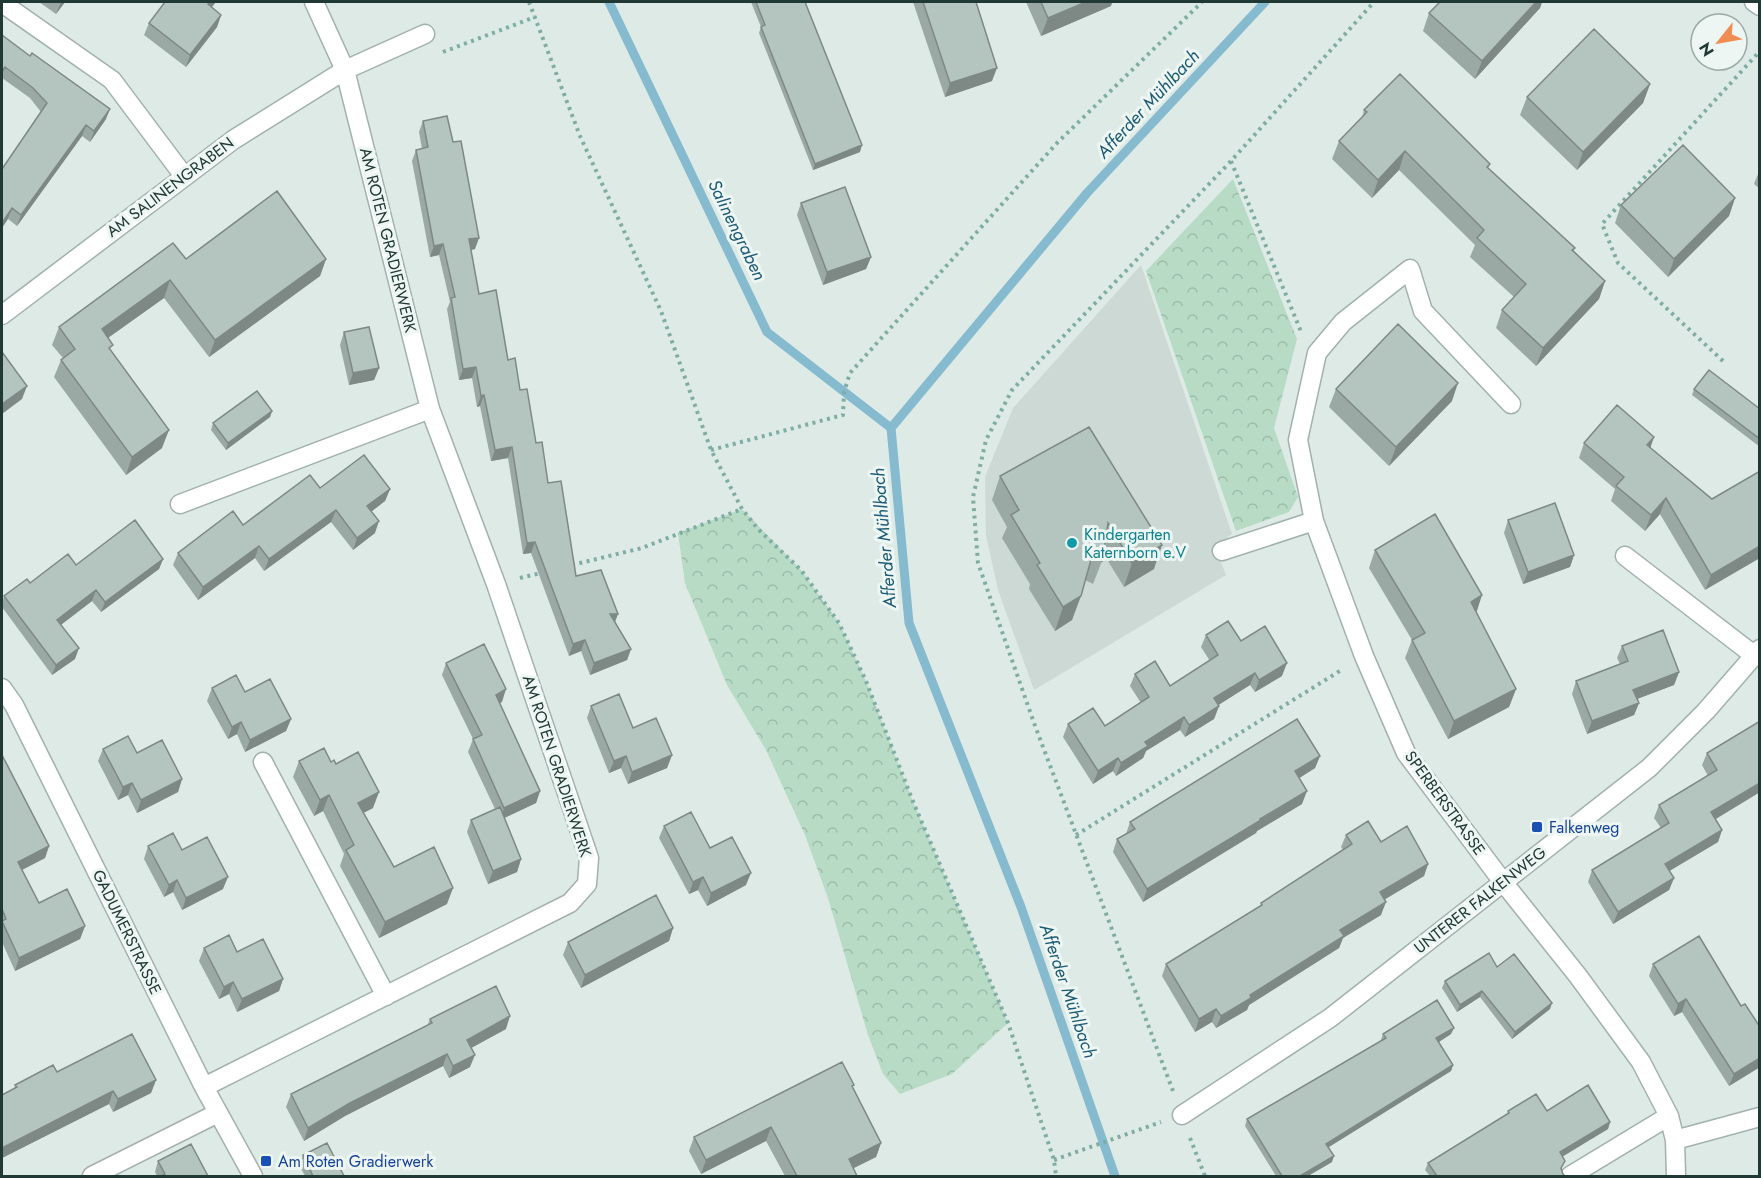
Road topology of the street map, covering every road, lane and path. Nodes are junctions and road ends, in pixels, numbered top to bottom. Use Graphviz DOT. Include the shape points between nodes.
graph roads {
  1 [pos="314,2"];
  2 [pos="529,2"];
  3 [pos="1202,2"];
  4 [pos="1374,2"];
  5 [pos="1754,2"];
  6 [pos="2,3"];
  7 [pos="1760,6"];
  8 [pos="425,34"];
  9 [pos="1760,51"];
  10 [pos="345,70"];
  11 [pos="1231,161"];
  12 [pos="184,176"];
  13 [pos="2,315"];
  14 [pos="1317,353"];
  15 [pos="1723,361"];
  16 [pos="1511,404"];
  17 [pos="430,409"];
  18 [pos="711,450"];
  19 [pos="180,504"];
  20 [pos="742,508"];
  21 [pos="1314,521"];
  22 [pos="1222,551"];
  23 [pos="1625,556"];
  24 [pos="563,567"];
  25 [pos="552,570"];
  26 [pos="495,584"];
  27 [pos="1757,653"];
  28 [pos="1364,656"];
  29 [pos="2,688"];
  30 [pos="263,762"];
  31 [pos="1076,835"];
  32 [pos="1503,882"];
  33 [pos="386,996"];
  34 [pos="204,1087"];
  35 [pos="218,1113"];
  36 [pos="1182,1115"];
  37 [pos="1669,1116"];
  38 [pos="1760,1117"];
  39 [pos="1136,1129"];
  40 [pos="1676,1140"];
  41 [pos="1054,1160"];
  42 [pos="92,1176"];
  43 [pos="253,1176"];
  44 [pos="1056,1176"];
  45 [pos="1204,1176"];
  46 [pos="1570,1176"];
  47 [pos="1676,1176"];
  1 -- 10 [label="street, AM ROTEN GRADIERWERK"];
  2 -- 18 [label="path" via="580,136 661,311"];
  3 -- 18 [label="path" via="1057,143 850,373 843,415"];
  4 -- 11 [label="path"];
  5 -- 7 [label="street"];
  6 -- 12 [label="street" via="112,80"];
  8 -- 10 [label="street, AM SALINENGRABEN"];
  9 -- 15 [label="path" via="1602,224 1618,263"];
  10 -- 12 [label="street, AM SALINENGRABEN" via="233,140"];
  10 -- 17 [label="street, AM ROTEN GRADIERWERK"];
  11 -- 14 [label="path" via="1302,334"];
  11 -- 31 [label="path" via="1012,390 986,440 973,497 978,562"];
  12 -- 13 [label="street, AM SALINENGRABEN"];
  14 -- 16 [label="street, SPERBERSTRASSE" via="1343,322 1410,269 1423,311"];
  14 -- 21 [label="street, SPERBERSTRASSE" via="1298,440"];
  17 -- 19 [label="street"];
  17 -- 26 [label="street, AM ROTEN GRADIERWERK"];
  18 -- 20 [label="path"];
  20 -- 24 [label="path" via="642,548"];
  20 -- 41 [label="path" via="801,570 839,623 1008,1023"];
  21 -- 22 [label="street"];
  21 -- 28 [label="street, SPERBERSTRASSE"];
  23 -- 27 [label="street, UNTERER FALKENWEG"];
  25 -- 26 [label="path"];
  26 -- 33 [label="street, AM ROTEN GRADIERWERK" via="589,858 587,885 570,903"];
  27 -- 32 [label="street, UNTERER FALKENWEG" via="1648,768"];
  28 -- 31 [label="path"];
  28 -- 32 [label="street, SPERBERSTRASSE" via="1406,753"];
  29 -- 34 [label="street, GADUMERSTRASSE" via="14,705"];
  30 -- 33 [label="street"];
  31 -- 36 [label="path"];
  32 -- 36 [label="street, UNTERER FALKENWEG" via="1330,1018"];
  32 -- 37 [label="street, SPERBERSTRASSE" via="1641,1062"];
  33 -- 34 [label="street, AM ROTEN GRADIERWERK"];
  34 -- 35 [label="street, GADUMERSTRASSE"];
  35 -- 42 [label="street"];
  35 -- 43 [label="street, GADUMERSTRASSE"];
  36 -- 45 [label="path"];
  37 -- 40 [label="street, SPERBERSTRASSE"];
  37 -- 46 [label="street"];
  38 -- 40 [label="street"];
  39 -- 41 [label="path"];
  40 -- 47 [label="street, SPERBERSTRASSE"];
  41 -- 44 [label="path"];
}
